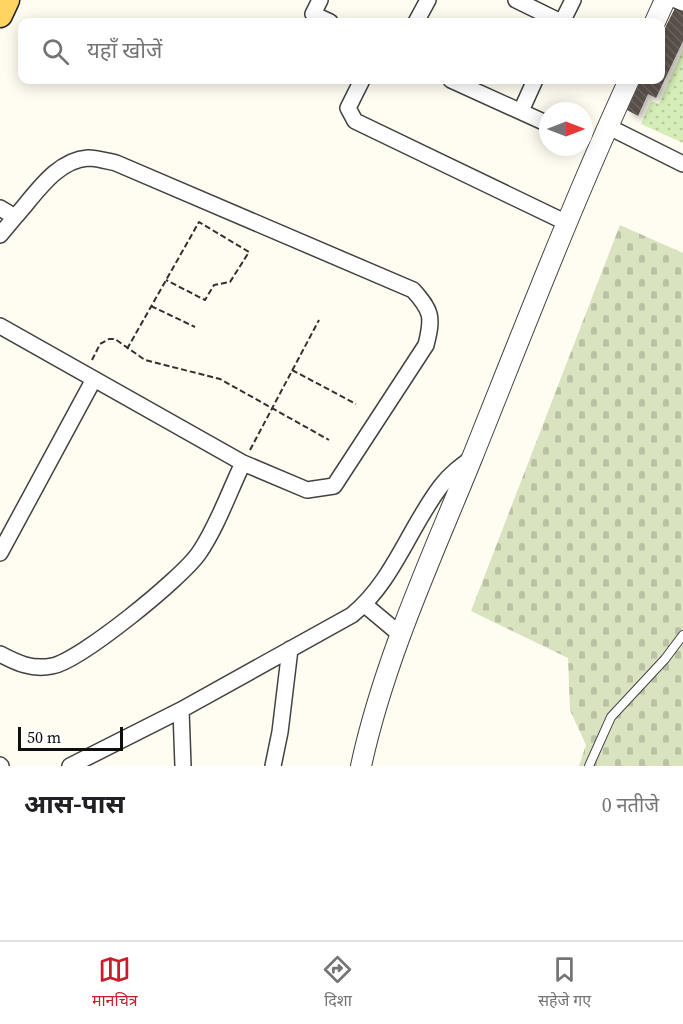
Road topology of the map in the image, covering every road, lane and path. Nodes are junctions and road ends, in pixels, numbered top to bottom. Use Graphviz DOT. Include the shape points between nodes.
graph roads {
  1 [pos="8,0"];
  2 [pos="320,0"];
  3 [pos="428,0"];
  4 [pos="516,0"];
  5 [pos="573,0"];
  6 [pos="665,0"];
  7 [pos="676,0"];
  8 [pos="683,3"];
  9 [pos="0,15"];
  10 [pos="311,18"];
  11 [pos="418,18"];
  12 [pos="553,18"];
  13 [pos="563,18"];
  14 [pos="657,18"];
  15 [pos="360,84"];
  16 [pos="460,84"];
  17 [pos="533,84"];
  18 [pos="627,84"];
  19 [pos="521,111"];
  20 [pos="539,120"];
  21 [pos="607,126"];
  22 [pos="593,142"];
  23 [pos="587,156"];
  24 [pos="683,164"];
  25 [pos="0,208"];
  26 [pos="15,217"];
  27 [pos="567,223"];
  28 [pos="0,235"];
  29 [pos="166,280"];
  30 [pos="152,306"];
  31 [pos="319,320"];
  32 [pos="0,326"];
  33 [pos="195,327"];
  34 [pos="127,349"];
  35 [pos="292,370"];
  36 [pos="89,377"];
  37 [pos="356,404"];
  38 [pos="272,409"];
  39 [pos="329,440"];
  40 [pos="472,458"];
  41 [pos="243,463"];
  42 [pos="0,553"];
  43 [pos="364,605"];
  44 [pos="683,635"];
  45 [pos="402,636"];
  46 [pos="290,649"];
  47 [pos="0,654"];
  48 [pos="181,710"];
  49 [pos="70,766"];
  50 [pos="183,766"];
  51 [pos="273,766"];
  52 [pos="361,766"];
  53 [pos="590,766"];
  1 -- 9 [label="main road"];
  2 -- 10 [label="street"];
  3 -- 11 [label="street"];
  4 -- 12 [label="street"];
  5 -- 13 [label="street"];
  6 -- 14 [label="street"];
  7 -- 8 [label="street"];
  15 -- 27 [label="street" via="348,108 355,121"];
  16 -- 19 [label="street"];
  17 -- 19 [label="street"];
  18 -- 21 [label="street"];
  19 -- 20 [label="street"];
  21 -- 22 [label="street"];
  21 -- 24 [label="street"];
  23 -- 27 [label="street"];
  25 -- 26 [label="street"];
  26 -- 28 [label="street"];
  26 -- 41 [label="street" via="56,171 76,160 90,158 116,163 413,290 428,307 431,325 426,345 334,486 307,490"];
  27 -- 40 [label="street"];
  29 -- 29 [label="path" via="199,222 249,252 230,282 214,285 205,300"];
  29 -- 30 [label="path"];
  30 -- 33 [label="path"];
  30 -- 34 [label="path"];
  31 -- 35 [label="path"];
  32 -- 36 [label="street"];
  34 -- 36 [label="path" via="115,339 100,344"];
  34 -- 38 [label="path" via="144,360 220,379"];
  35 -- 37 [label="path"];
  35 -- 38 [label="path"];
  36 -- 41 [label="street"];
  36 -- 42 [label="street"];
  38 -- 39 [label="path"];
  38 -- 41 [label="path"];
  40 -- 43 [label="street" via="441,486"];
  40 -- 45 [label="street"];
  41 -- 47 [label="street" via="198,554 95,645 50,667 24,667"];
  43 -- 45 [label="street"];
  43 -- 46 [label="street"];
  44 -- 53 [label="lane" via="611,717"];
  45 -- 52 [label="street" via="373,709"];
  46 -- 48 [label="street"];
  46 -- 51 [label="street"];
  48 -- 49 [label="street"];
  48 -- 50 [label="street"];
}
